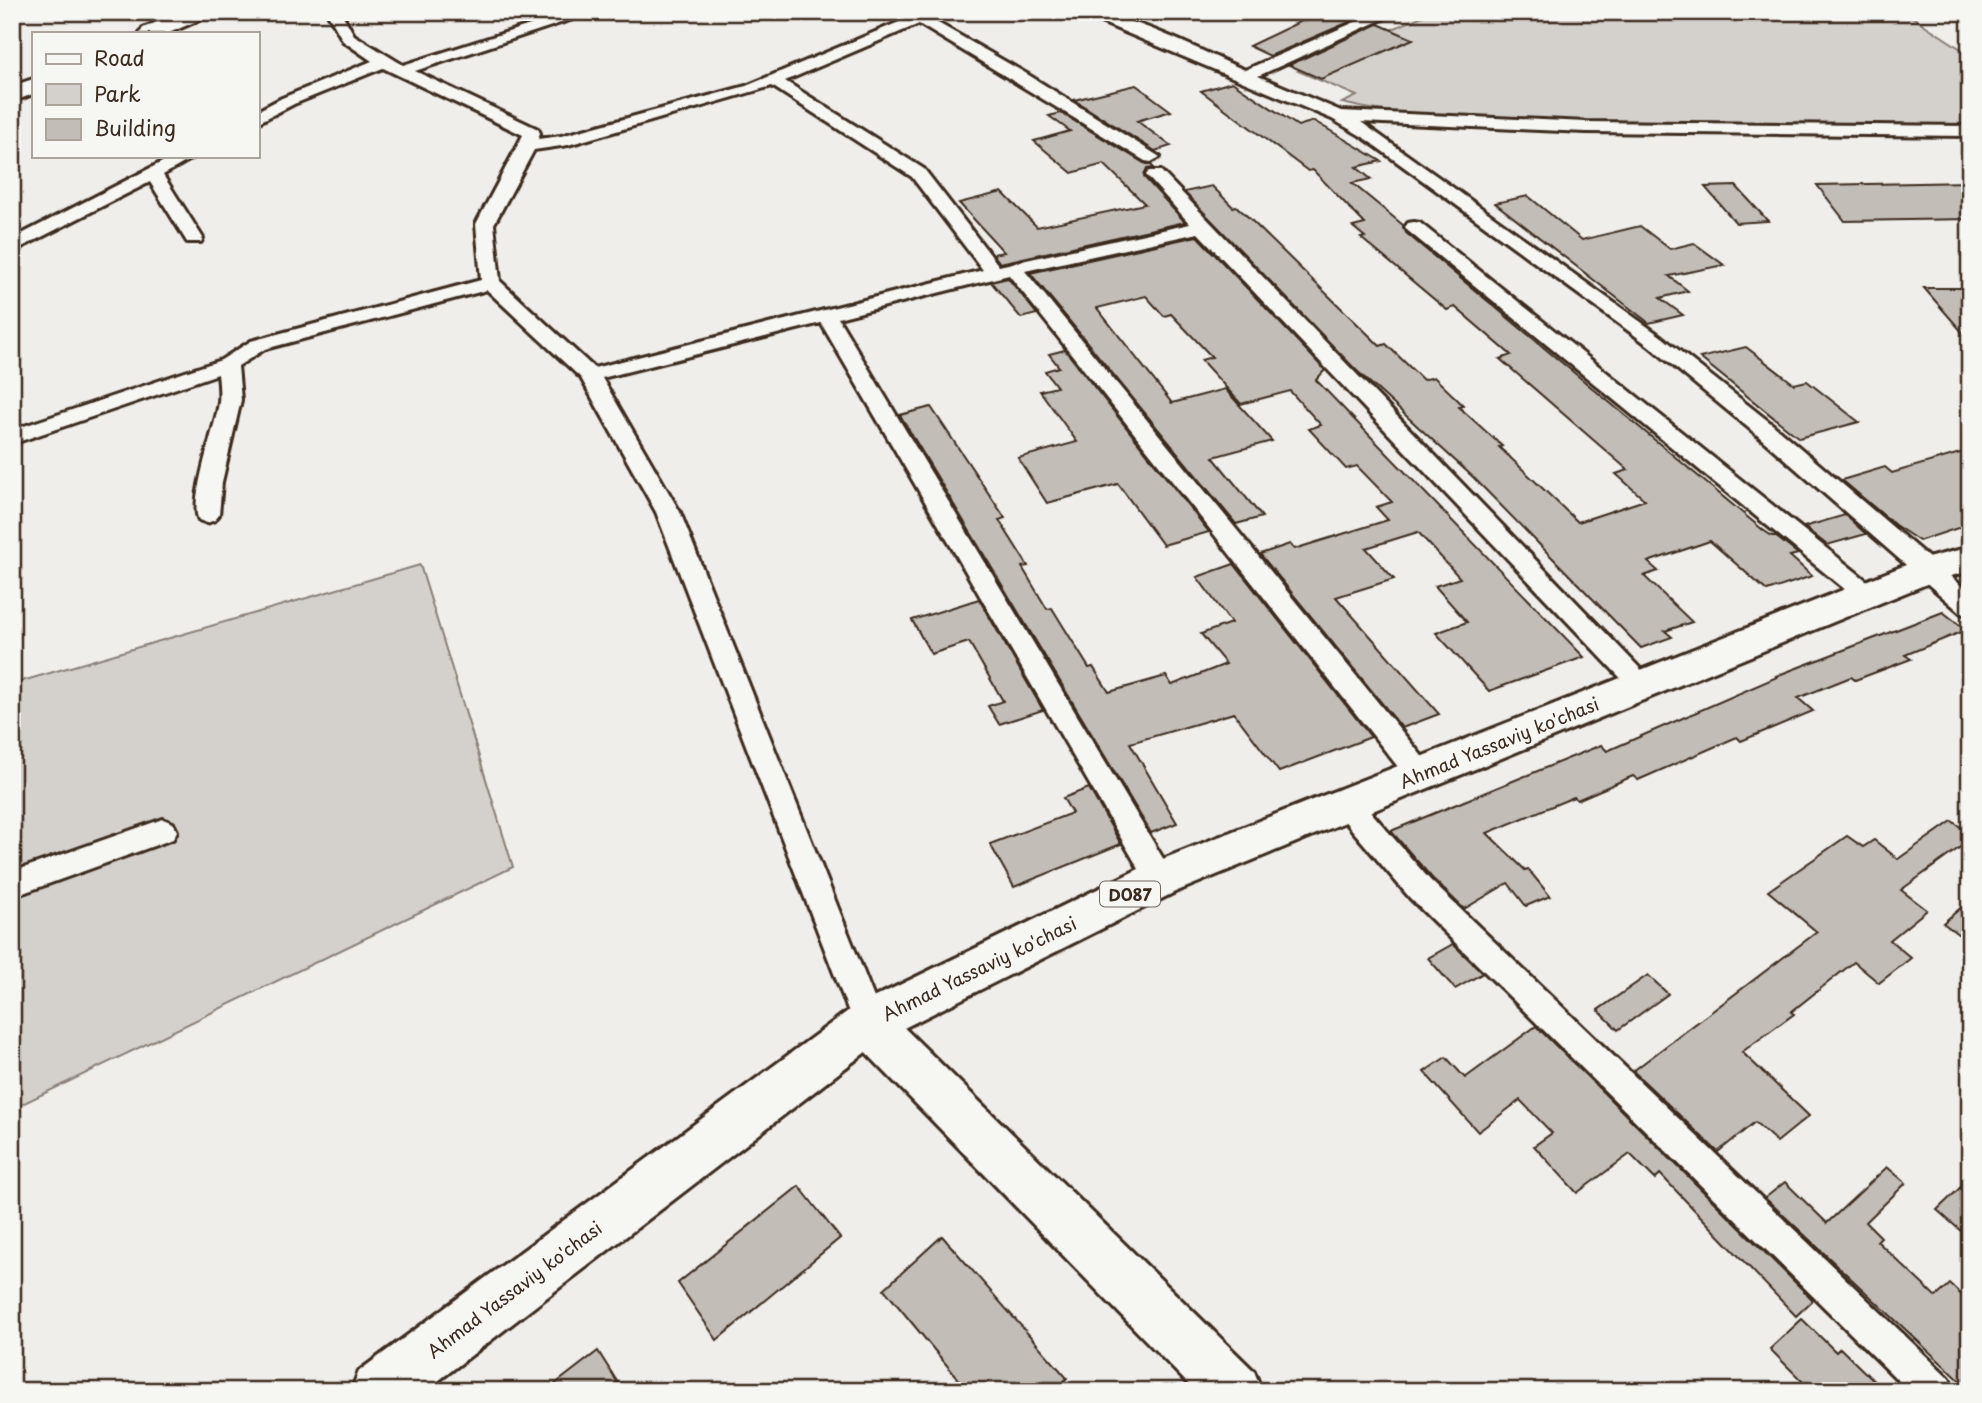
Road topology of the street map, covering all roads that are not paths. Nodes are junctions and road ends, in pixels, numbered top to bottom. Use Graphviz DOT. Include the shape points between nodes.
graph roads {
  1 [pos="198,12"];
  2 [pos="334,12"];
  3 [pos="587,12"];
  4 [pos="936,12"];
  5 [pos="1084,12"];
  6 [pos="1391,12"];
  7 [pos="920,19"];
  8 [pos="153,32"];
  9 [pos="392,67"];
  10 [pos="1245,76"];
  11 [pos="774,81"];
  12 [pos="32,86"];
  13 [pos="12,95"];
  14 [pos="1338,116"];
  15 [pos="259,117"];
  16 [pos="1970,131"];
  17 [pos="528,146"];
  18 [pos="183,158"];
  19 [pos="1153,166"];
  20 [pos="154,174"];
  21 [pos="1202,227"];
  22 [pos="1414,227"];
  23 [pos="194,238"];
  24 [pos="12,246"];
  25 [pos="1004,271"];
  26 [pos="491,283"];
  27 [pos="826,314"];
  28 [pos="228,364"];
  29 [pos="590,375"];
  30 [pos="12,436"];
  31 [pos="207,515"];
  32 [pos="1970,559"];
  33 [pos="1928,570"];
  34 [pos="1867,594"];
  35 [pos="1970,607"];
  36 [pos="1642,684"];
  37 [pos="1420,774"];
  38 [pos="1347,804"];
  39 [pos="163,831"];
  40 [pos="1160,879"];
  41 [pos="12,885"];
  42 [pos="868,1023"];
  43 [pos="1210,1382"];
  44 [pos="379,1391"];
  45 [pos="1936,1391"];
  1 -- 8 [label="main road"];
  2 -- 9 [label="street" via="348,38"];
  3 -- 9 [label="street"];
  4 -- 7 [label="street"];
  5 -- 10 [label="street"];
  6 -- 10 [label="street"];
  7 -- 11 [label="street"];
  7 -- 19 [label="street" via="1045,91"];
  9 -- 15 [label="street" via="288,102"];
  9 -- 17 [label="street" via="532,132"];
  10 -- 14 [label="street"];
  11 -- 17 [label="street" via="562,141"];
  11 -- 25 [label="street" via="918,173"];
  12 -- 13 [label="main road"];
  14 -- 16 [label="street" via="1598,127"];
  14 -- 33 [label="street" via="1369,133 1655,341"];
  17 -- 26 [label="street" via="485,223"];
  18 -- 20 [label="street"];
  19 -- 21 [label="street"];
  20 -- 23 [label="street"];
  20 -- 24 [label="street"];
  21 -- 25 [label="street"];
  21 -- 36 [label="street"];
  22 -- 34 [label="street"];
  25 -- 27 [label="street"];
  25 -- 37 [label="street"];
  26 -- 28 [label="street" via="258,345"];
  26 -- 29 [label="street"];
  27 -- 29 [label="street"];
  27 -- 40 [label="street"];
  28 -- 30 [label="street"];
  28 -- 31 [label="street" via="230,400"];
  29 -- 42 [label="street" via="668,512"];
  32 -- 33 [label="main road, Ahmad Yassaviy ko'chasi / D087"];
  33 -- 34 [label="main road, Ahmad Yassaviy ko'chasi / D087"];
  33 -- 35 [label="street"];
  34 -- 36 [label="main road, Ahmad Yassaviy ko'chasi / D087"];
  36 -- 37 [label="main road, Ahmad Yassaviy ko'chasi / D087"];
  37 -- 38 [label="main road, Ahmad Yassaviy ko'chasi / D087"];
  38 -- 40 [label="main road, Ahmad Yassaviy ko'chasi / D087"];
  38 -- 45 [label="street" via="1420,889"];
  39 -- 41 [label="street"];
  40 -- 42 [label="main road, Ahmad Yassaviy ko'chasi / D087"];
  42 -- 43 [label="main road"];
  42 -- 44 [label="main road, Ahmad Yassaviy ko'chasi / D087"];
}
